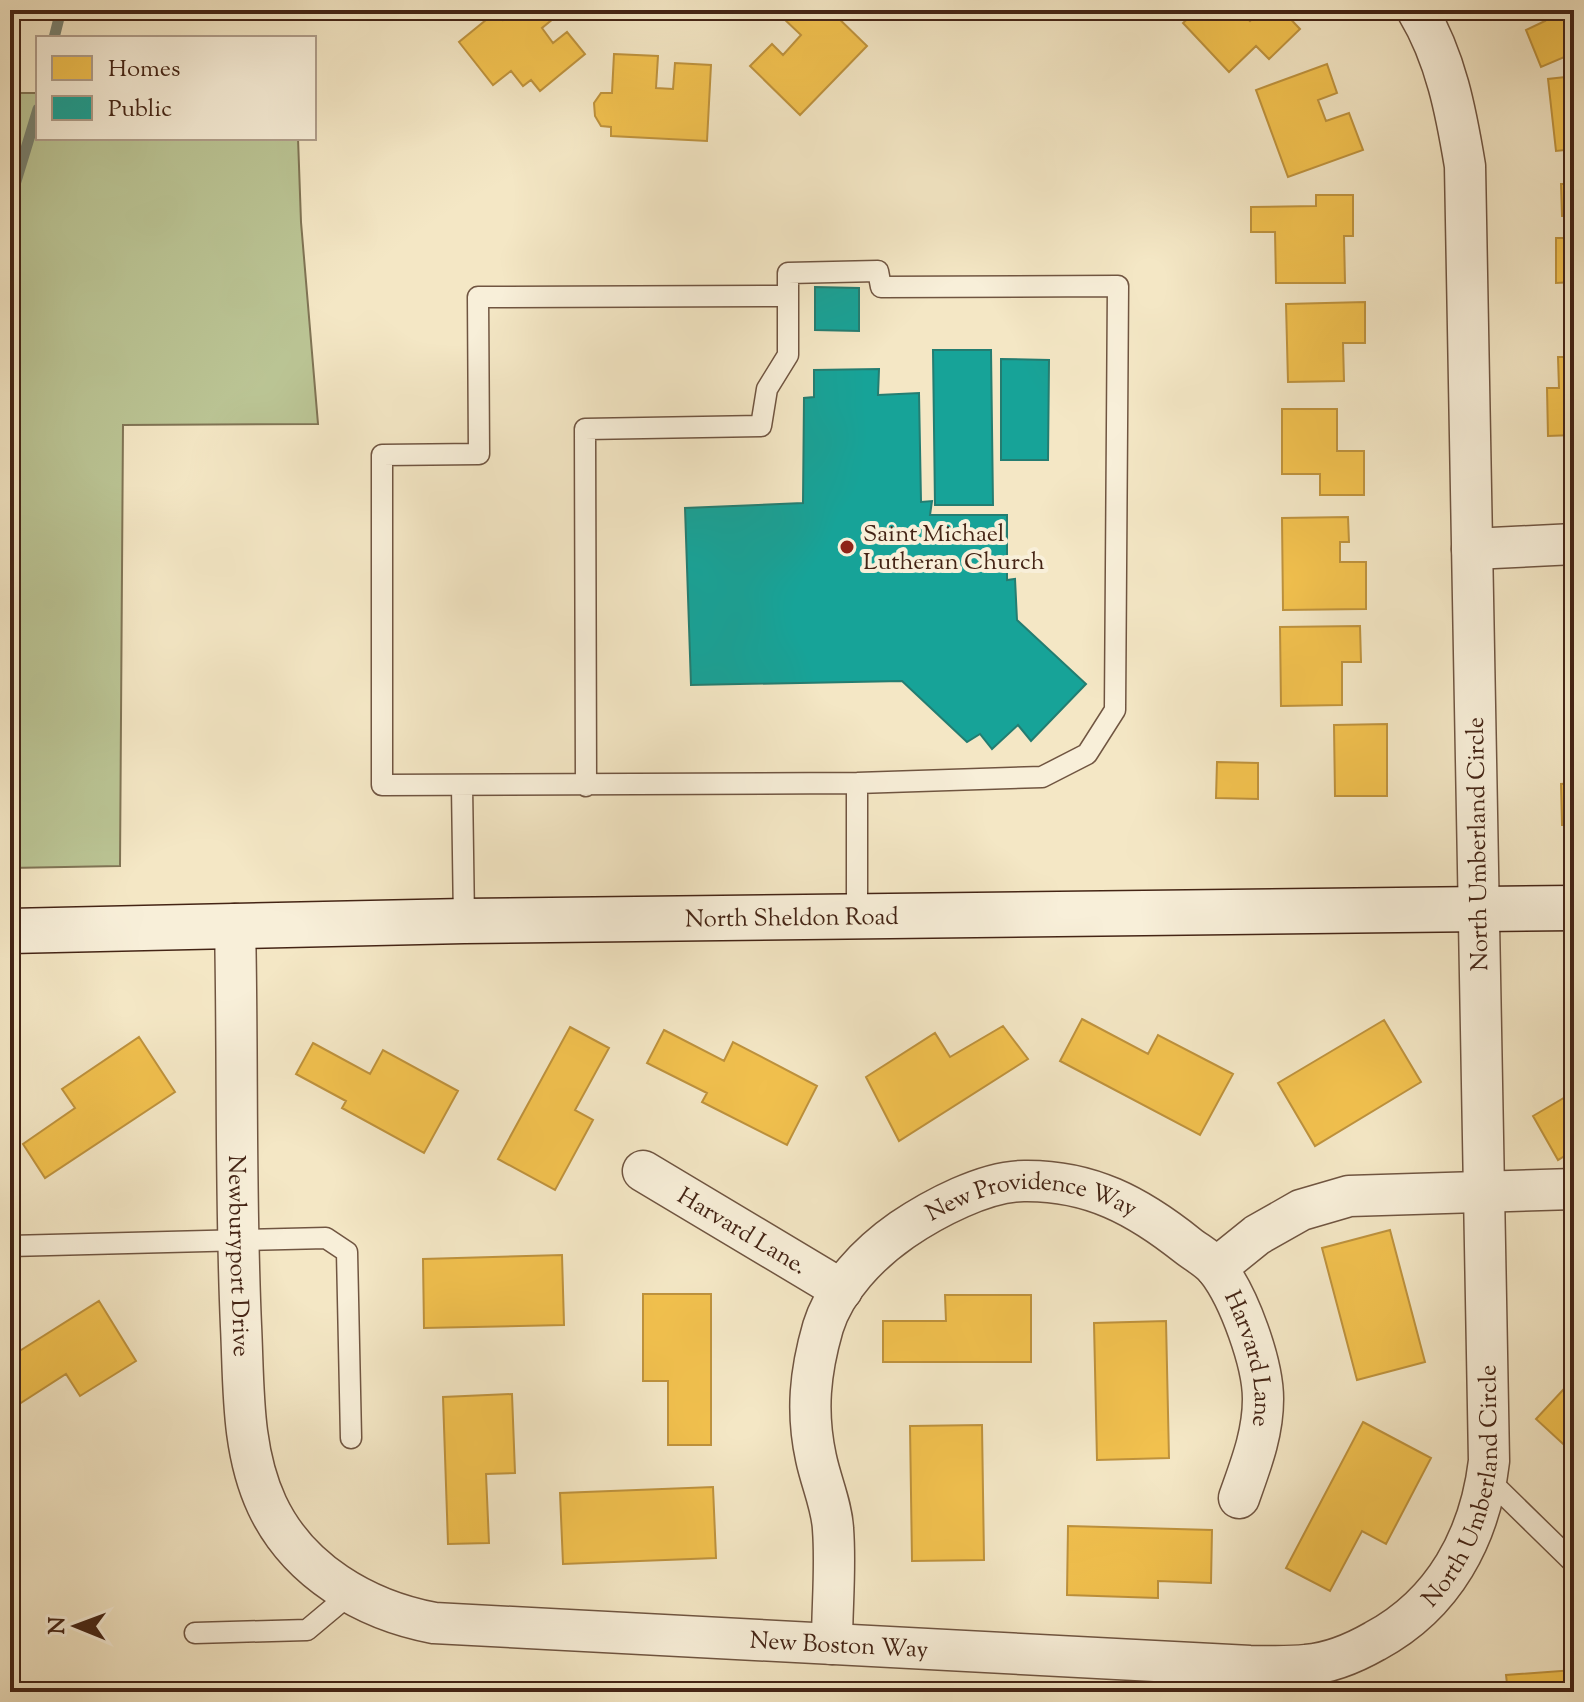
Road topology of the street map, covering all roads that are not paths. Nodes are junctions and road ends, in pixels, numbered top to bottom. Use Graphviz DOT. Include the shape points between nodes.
graph roads {
  1 [pos="1417,10"];
  2 [pos="788,296"];
  3 [pos="1574,544"];
  4 [pos="1472,549"];
  5 [pos="857,783"];
  6 [pos="462,786"];
  7 [pos="586,786"];
  8 [pos="1574,908"];
  9 [pos="1478,910"];
  10 [pos="857,917"];
  11 [pos="464,921"];
  12 [pos="235,924"];
  13 [pos="10,931"];
  14 [pos="643,1171"];
  15 [pos="1574,1189"];
  16 [pos="1483,1190"];
  17 [pos="237,1242"];
  18 [pos="10,1246"];
  19 [pos="1216,1268"];
  20 [pos="842,1290"];
  21 [pos="351,1438"];
  22 [pos="1487,1478"];
  23 [pos="1239,1498"];
  24 [pos="1574,1563"];
  25 [pos="316,1569"];
  26 [pos="350,1594"];
  27 [pos="195,1633"];
  28 [pos="1372,1643"];
  29 [pos="832,1644"];
  1 -- 4 [label="street, North Umberland Circle" via="1455,105 1465,166"];
  2 -- 5 [label="lane" via="788,273 878,271 881,287 1118,286 1115,710 1087,754 1042,777"];
  2 -- 6 [label="lane" via="478,297 479,454 382,455 382,785"];
  2 -- 7 [label="lane" via="788,355 767,389 761,426 585,429"];
  3 -- 4 [label="street"];
  4 -- 9 [label="street, North Umberland Circle"];
  5 -- 7 [label="lane"];
  5 -- 10 [label="lane"];
  6 -- 7 [label="lane"];
  6 -- 11 [label="lane"];
  8 -- 9 [label="street, North Sheldon Road"];
  9 -- 10 [label="street, North Sheldon Road"];
  9 -- 16 [label="street, North Umberland Circle"];
  10 -- 11 [label="street, North Sheldon Road"];
  11 -- 12 [label="street, North Sheldon Road"];
  12 -- 13 [label="street, North Sheldon Road"];
  12 -- 17 [label="street, Newburyport Drive"];
  14 -- 20 [label="street, Harvard Lane."];
  15 -- 16 [label="street"];
  16 -- 19 [label="street" via="1349,1196 1301,1210 1257,1235"];
  16 -- 22 [label="street, North Umberland Circle"];
  17 -- 18 [label="lane"];
  17 -- 21 [label="lane" via="326,1238 347,1252"];
  17 -- 25 [label="street, Newburyport Drive" via="247,1433 254,1471 281,1528"];
  19 -- 20 [label="street, New Providence Way" via="1162,1225 1118,1199 1081,1185 1021,1181 934,1209 887,1241"];
  19 -- 23 [label="street, Harvard Lane" via="1255,1347 1263,1396 1260,1441"];
  20 -- 29 [label="street, New Providence Way" via="825,1323 811,1374 810,1415 833,1527"];
  22 -- 24 [label="lane"];
  22 -- 28 [label="street, North Umberland Circle" via="1472,1532 1453,1571 1434,1597 1395,1631"];
  25 -- 26 [label="street, New Boston Way"];
  26 -- 27 [label="lane" via="307,1630"];
  26 -- 29 [label="street, New Boston Way" via="434,1623"];
  28 -- 29 [label="street, New Boston Way" via="1308,1665 1250,1666"];
}
